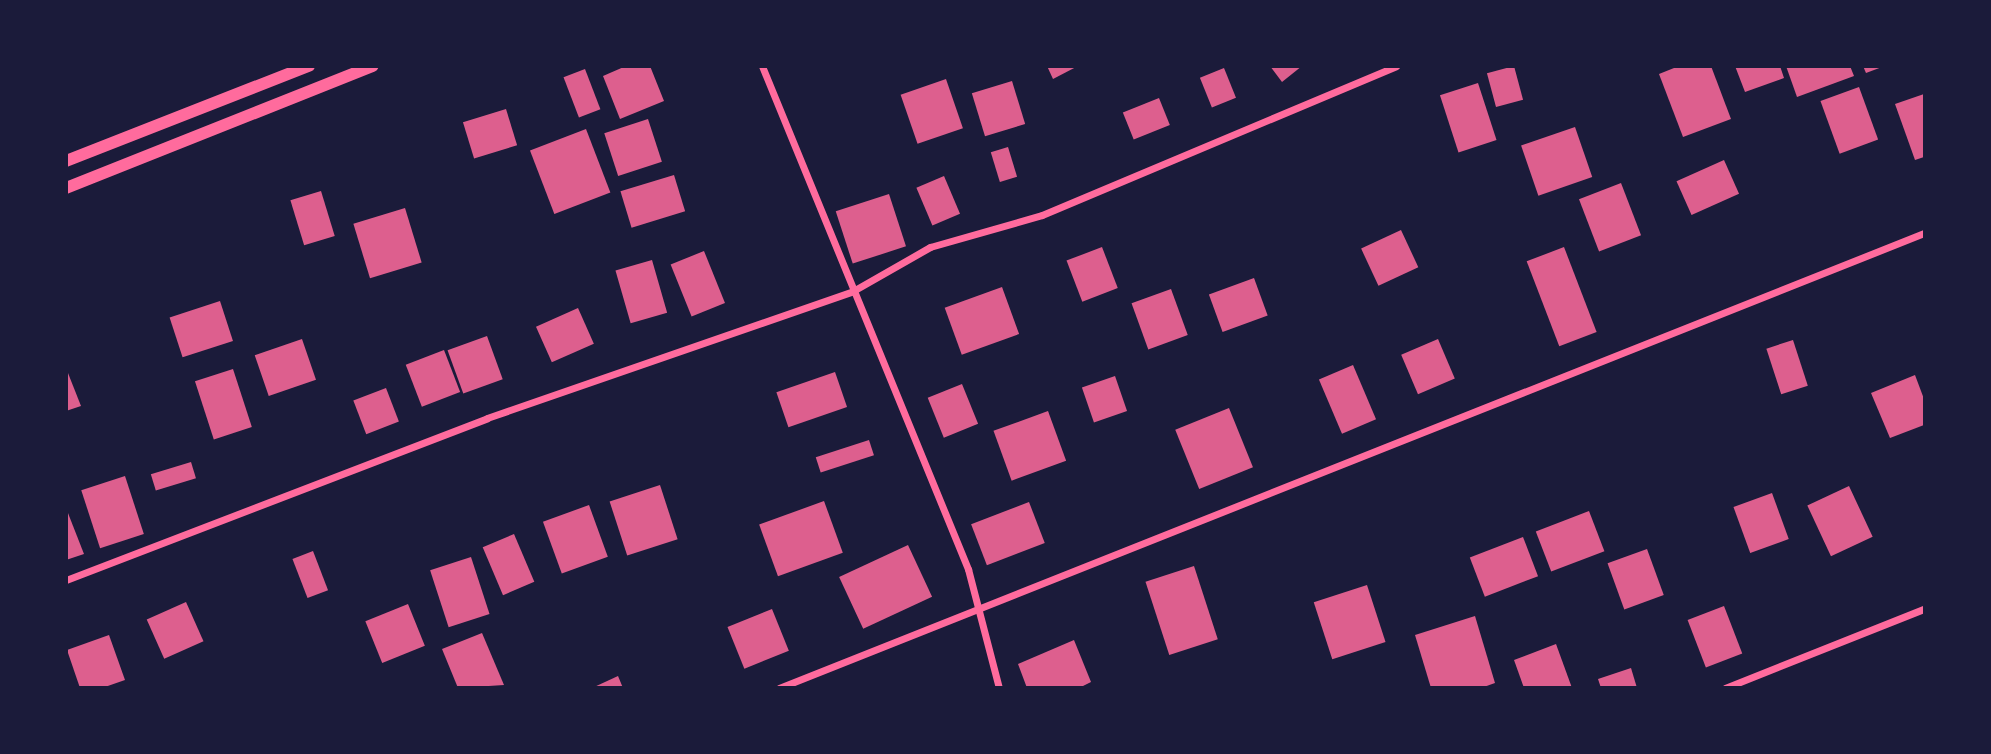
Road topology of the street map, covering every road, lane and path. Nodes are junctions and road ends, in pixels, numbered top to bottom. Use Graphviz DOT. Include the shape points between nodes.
graph roads {
  1 [pos="309,66"];
  2 [pos="373,66"];
  3 [pos="762,66"];
  4 [pos="1396,66"];
  5 [pos="66,161"];
  6 [pos="66,188"];
  7 [pos="1924,233"];
  8 [pos="853,291"];
  9 [pos="66,580"];
  10 [pos="1924,609"];
  11 [pos="976,610"];
  12 [pos="779,688"];
  13 [pos="999,688"];
  14 [pos="1725,688"];
  1 -- 5 [label="street"];
  2 -- 6 [label="street"];
  3 -- 8 [label="street"];
  4 -- 8 [label="street" via="1042,215 929,247"];
  7 -- 11 [label="street"];
  8 -- 9 [label="street" via="487,418"];
  8 -- 11 [label="street" via="968,569"];
  10 -- 14 [label="street"];
  11 -- 12 [label="street"];
  11 -- 13 [label="street"];
}
